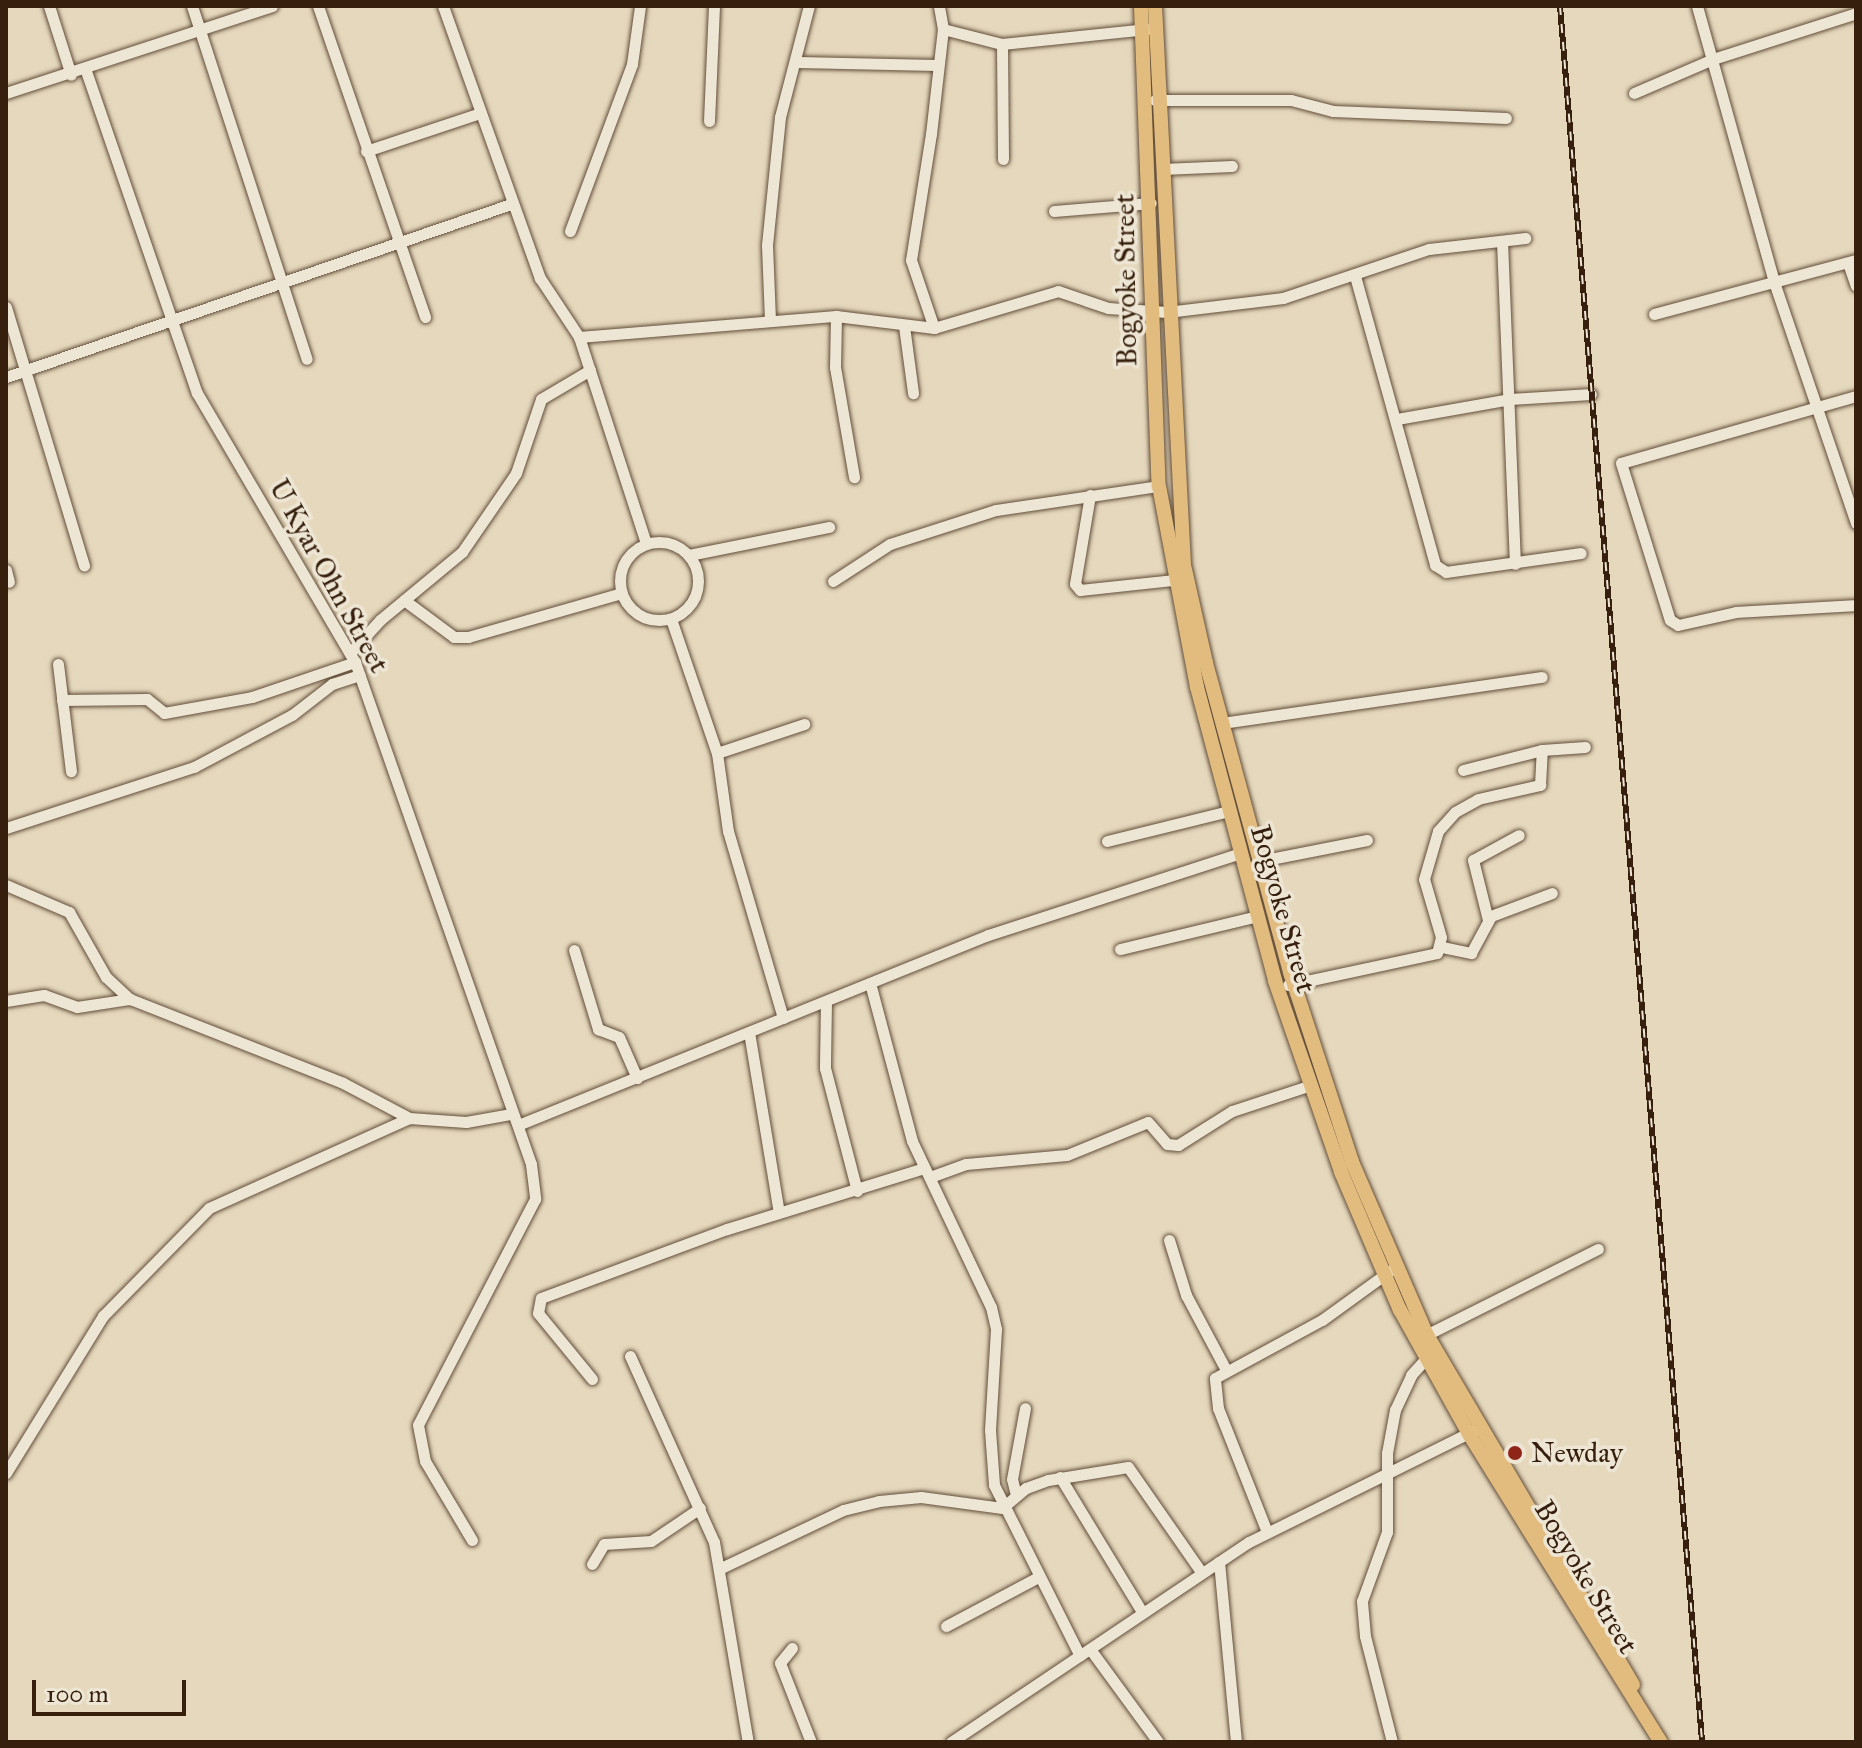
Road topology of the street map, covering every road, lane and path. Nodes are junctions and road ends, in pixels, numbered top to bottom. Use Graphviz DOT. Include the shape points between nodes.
graph roads {
  1 [pos="49,6"];
  2 [pos="192,6"];
  3 [pos="272,6"];
  4 [pos="318,6"];
  5 [pos="443,6"];
  6 [pos="640,6"];
  7 [pos="714,6"];
  8 [pos="809,6"];
  9 [pos="939,6"];
  10 [pos="1141,6"];
  11 [pos="1155,6"];
  12 [pos="1697,6"];
  13 [pos="1856,13"];
  14 [pos="943,29"];
  15 [pos="1149,29"];
  16 [pos="199,30"];
  17 [pos="1002,44"];
  18 [pos="1713,59"];
  19 [pos="798,62"];
  20 [pos="936,65"];
  21 [pos="86,71"];
  22 [pos="71,75"];
  23 [pos="6,93"];
  24 [pos="1634,93"];
  25 [pos="1153,100"];
  26 [pos="480,113"];
  27 [pos="1506,118"];
  28 [pos="709,121"];
  29 [pos="366,151"];
  30 [pos="1003,159"];
  31 [pos="1232,166"];
  32 [pos="1162,169"];
  33 [pos="1151,203"];
  34 [pos="511,204"];
  35 [pos="1054,211"];
  36 [pos="570,231"];
  37 [pos="1525,238"];
  38 [pos="1502,241"];
  39 [pos="397,243"];
  40 [pos="1852,262"];
  41 [pos="1355,276"];
  42 [pos="1774,282"];
  43 [pos="280,283"];
  44 [pos="1856,286"];
  45 [pos="6,307"];
  46 [pos="1160,312"];
  47 [pos="1654,314"];
  48 [pos="836,316"];
  49 [pos="425,317"];
  50 [pos="169,320"];
  51 [pos="770,320"];
  52 [pos="904,326"];
  53 [pos="934,328"];
  54 [pos="579,337"];
  55 [pos="307,359"];
  56 [pos="26,370"];
  57 [pos="590,370"];
  58 [pos="6,377"];
  59 [pos="913,393"];
  60 [pos="1591,394"];
  61 [pos="1856,396"];
  62 [pos="1510,399"];
  63 [pos="1818,411"];
  64 [pos="1397,419"];
  65 [pos="854,477"];
  66 [pos="1159,486"];
  67 [pos="1090,495"];
  68 [pos="1856,523"];
  69 [pos="829,527"];
  70 [pos="646,543"];
  71 [pos="1581,553"];
  72 [pos="689,555"];
  73 [pos="1515,564"];
  74 [pos="84,566"];
  75 [pos="1174,580"];
  76 [pos="833,581"];
  77 [pos="621,593"];
  78 [pos="404,600"];
  79 [pos="1856,605"];
  80 [pos="671,619"];
  81 [pos="353,657"];
  82 [pos="58,664"];
  83 [pos="360,675"];
  84 [pos="1542,677"];
  85 [pos="62,700"];
  86 [pos="1222,723"];
  87 [pos="804,724"];
  88 [pos="1585,747"];
  89 [pos="1542,750"];
  90 [pos="717,753"];
  91 [pos="1463,770"];
  92 [pos="71,771"];
  93 [pos="1229,811"];
  94 [pos="6,828"];
  95 [pos="1519,835"];
  96 [pos="1367,840"];
  97 [pos="1107,841"];
  98 [pos="1240,853"];
  99 [pos="1260,861"];
  100 [pos="6,885"];
  101 [pos="1552,893"];
  102 [pos="1257,916"];
  103 [pos="1488,920"];
  104 [pos="1442,947"];
  105 [pos="1120,949"];
  106 [pos="574,950"];
  107 [pos="870,983"];
  108 [pos="1294,983"];
  109 [pos="1277,988"];
  110 [pos="130,999"];
  111 [pos="6,1001"];
  112 [pos="826,1001"];
  113 [pos="783,1018"];
  114 [pos="749,1032"];
  115 [pos="637,1078"];
  116 [pos="1311,1085"];
  117 [pos="511,1114"];
  118 [pos="409,1118"];
  119 [pos="518,1125"];
  120 [pos="927,1173"];
  121 [pos="857,1191"];
  122 [pos="779,1213"];
  123 [pos="1169,1240"];
  124 [pos="1598,1249"];
  125 [pos="1390,1271"];
  126 [pos="1422,1338"];
  127 [pos="1430,1353"];
  128 [pos="630,1356"];
  129 [pos="1225,1368"];
  130 [pos="592,1379"];
  131 [pos="1025,1408"];
  132 [pos="1474,1431"];
  133 [pos="6,1473"];
  134 [pos="1385,1476"];
  135 [pos="1060,1477"];
  136 [pos="1016,1495"];
  137 [pos="700,1508"];
  138 [pos="1002,1508"];
  139 [pos="1267,1532"];
  140 [pos="472,1540"];
  141 [pos="1219,1562"];
  142 [pos="592,1564"];
  143 [pos="721,1568"];
  144 [pos="1202,1573"];
  145 [pos="1038,1577"];
  146 [pos="1142,1612"];
  147 [pos="946,1626"];
  148 [pos="792,1648"];
  149 [pos="1085,1652"];
  150 [pos="1661,1740"];
  151 [pos="748,1742"];
  152 [pos="811,1742"];
  153 [pos="951,1742"];
  154 [pos="1158,1742"];
  155 [pos="1236,1742"];
  156 [pos="1392,1742"];
  1 -- 22 [label="street"];
  2 -- 16 [label="street"];
  3 -- 16 [label="street"];
  4 -- 29 [label="street"];
  5 -- 26 [label="street"];
  6 -- 36 [label="street" via="632,64"];
  7 -- 28 [label="street"];
  8 -- 19 [label="street"];
  9 -- 14 [label="street"];
  10 -- 15 [label="main road, Bogyoke Street"];
  11 -- 15 [label="main road, Bogyoke Street"];
  12 -- 18 [label="street"];
  13 -- 18 [label="street"];
  14 -- 17 [label="street"];
  14 -- 20 [label="street"];
  15 -- 17 [label="street"];
  15 -- 25 [label="main road, Bogyoke Street"];
  16 -- 21 [label="street"];
  16 -- 43 [label="street"];
  17 -- 30 [label="street"];
  18 -- 24 [label="street"];
  18 -- 42 [label="street"];
  19 -- 20 [label="street"];
  19 -- 51 [label="street" via="780,117 767,245"];
  20 -- 53 [label="street" via="911,260"];
  21 -- 22 [label="street"];
  21 -- 50 [label="street, U Kyar Ohn Street"];
  22 -- 23 [label="street"];
  25 -- 27 [label="street" via="1291,100 1333,111"];
  25 -- 32 [label="main road, Bogyoke Street"];
  25 -- 33 [label="main road, Bogyoke Street"];
  26 -- 29 [label="street"];
  26 -- 34 [label="street"];
  29 -- 39 [label="street"];
  31 -- 32 [label="street"];
  32 -- 46 [label="main road, Bogyoke Street"];
  33 -- 35 [label="street"];
  33 -- 46 [label="main road, Bogyoke Street"];
  34 -- 39 [label="street"];
  34 -- 54 [label="street" via="540,278"];
  37 -- 38 [label="street"];
  38 -- 41 [label="street" via="1429,249"];
  38 -- 62 [label="street"];
  39 -- 43 [label="street"];
  39 -- 49 [label="street"];
  40 -- 42 [label="street"];
  40 -- 44 [label="street"];
  41 -- 46 [label="street" via="1283,298"];
  41 -- 64 [label="street"];
  42 -- 47 [label="street"];
  42 -- 63 [label="street"];
  43 -- 50 [label="street"];
  43 -- 55 [label="street"];
  45 -- 56 [label="street"];
  46 -- 53 [label="street" via="1108,308 1058,291"];
  46 -- 66 [label="main road, Bogyoke Street"];
  46 -- 86 [label="main road, Bogyoke Street" via="1180,537"];
  48 -- 51 [label="street"];
  48 -- 52 [label="street"];
  48 -- 65 [label="street" via="835,367"];
  50 -- 56 [label="street"];
  50 -- 81 [label="street, U Kyar Ohn Street" via="197,393"];
  51 -- 54 [label="street"];
  52 -- 53 [label="street"];
  52 -- 59 [label="street"];
  54 -- 57 [label="street"];
  56 -- 58 [label="street"];
  56 -- 74 [label="street"];
  57 -- 70 [label="street"];
  57 -- 78 [label="street" via="541,399 516,473 462,552"];
  60 -- 62 [label="street"];
  61 -- 63 [label="street"];
  62 -- 64 [label="street"];
  62 -- 73 [label="street"];
  63 -- 68 [label="street"];
  63 -- 79 [label="street" via="1621,463 1670,620 1678,625 1736,612"];
  64 -- 73 [label="street" via="1435,565 1446,572"];
  66 -- 67 [label="street"];
  66 -- 75 [label="main road, Bogyoke Street"];
  67 -- 75 [label="street" via="1075,584 1080,590"];
  67 -- 76 [label="street" via="1023,503 890,544"];
  69 -- 72 [label="street"];
  70 -- 72 [label="street" via="662,541"];
  70 -- 77 [label="street" via="623,563"];
  71 -- 73 [label="street"];
  72 -- 80 [label="street" via="698,584 684,612"];
  75 -- 93 [label="main road, Bogyoke Street"];
  77 -- 78 [label="street" via="468,637 454,637"];
  77 -- 80 [label="street" via="640,616"];
  78 -- 81 [label="street"];
  80 -- 90 [label="street"];
  81 -- 83 [label="street, U Kyar Ohn Street"];
  81 -- 85 [label="street" via="252,697 164,713 147,699"];
  82 -- 85 [label="street"];
  83 -- 94 [label="street" via="332,684 292,715 194,767"];
  83 -- 117 [label="street, U Kyar Ohn Street"];
  84 -- 86 [label="street"];
  85 -- 92 [label="street"];
  86 -- 99 [label="main road, Bogyoke Street"];
  87 -- 90 [label="street"];
  88 -- 89 [label="street"];
  89 -- 91 [label="street"];
  89 -- 104 [label="street" via="1540,785 1478,799 1455,812 1438,831 1424,879"];
  90 -- 113 [label="street" via="728,831"];
  93 -- 97 [label="street"];
  93 -- 98 [label="main road, Bogyoke Street"];
  95 -- 103 [label="street" via="1473,860"];
  96 -- 99 [label="street"];
  98 -- 102 [label="main road, Bogyoke Street"];
  98 -- 107 [label="street" via="988,935"];
  99 -- 108 [label="main road, Bogyoke Street"];
  100 -- 110 [label="street" via="69,912 106,977"];
  101 -- 103 [label="street"];
  102 -- 105 [label="street"];
  102 -- 109 [label="main road, Bogyoke Street"];
  103 -- 104 [label="street" via="1471,953"];
  104 -- 108 [label="street" via="1437,953"];
  106 -- 115 [label="street" via="598,1029 619,1037"];
  107 -- 112 [label="street"];
  107 -- 120 [label="street" via="893,1081"];
  108 -- 109 [label="street"];
  108 -- 125 [label="main road, Bogyoke Street"];
  109 -- 116 [label="main road, Bogyoke Street"];
  110 -- 111 [label="street" via="77,1007 44,995"];
  110 -- 118 [label="street" via="343,1083"];
  112 -- 113 [label="street"];
  112 -- 121 [label="street" via="827,1081"];
  113 -- 114 [label="street"];
  114 -- 115 [label="street"];
  114 -- 122 [label="street"];
  115 -- 119 [label="street"];
  116 -- 120 [label="street" via="1232,1111 1178,1145 1167,1144 1148,1122 1067,1155"];
  116 -- 125 [label="main road, Bogyoke Street"];
  117 -- 118 [label="street" via="466,1122"];
  117 -- 119 [label="street, U Kyar Ohn Street"];
  118 -- 133 [label="street" via="209,1208 103,1316"];
  119 -- 140 [label="street, U Kyar Ohn Street" via="535,1199 418,1425 425,1461"];
  120 -- 121 [label="street"];
  120 -- 138 [label="street" via="994,1318 990,1463"];
  121 -- 122 [label="street"];
  122 -- 130 [label="street" via="541,1298 538,1313"];
  123 -- 129 [label="street" via="1186,1295"];
  124 -- 126 [label="street"];
  125 -- 126 [label="main road, Bogyoke Street"];
  125 -- 129 [label="street" via="1322,1320"];
  126 -- 127 [label="main road, Bogyoke Street"];
  127 -- 132 [label="main road, Bogyoke Street"];
  127 -- 134 [label="street" via="1401,1393"];
  128 -- 137 [label="street"];
  129 -- 139 [label="street" via="1214,1381 1216,1401"];
  131 -- 136 [label="street" via="1012,1479"];
  132 -- 134 [label="street"];
  132 -- 150 [label="main road, Bogyoke Street"];
  134 -- 139 [label="street"];
  134 -- 156 [label="street" via="1387,1532 1362,1601 1365,1636"];
  135 -- 136 [label="street"];
  135 -- 144 [label="street" via="1128,1467"];
  135 -- 146 [label="street"];
  136 -- 138 [label="street"];
  137 -- 142 [label="street" via="651,1541 604,1544"];
  137 -- 143 [label="street"];
  138 -- 143 [label="street" via="921,1497 879,1501 843,1510"];
  138 -- 145 [label="street"];
  139 -- 141 [label="street"];
  141 -- 144 [label="street"];
  141 -- 155 [label="street"];
  143 -- 151 [label="street" via="734,1681"];
  144 -- 146 [label="street"];
  145 -- 147 [label="street"];
  145 -- 149 [label="street"];
  146 -- 149 [label="street"];
  148 -- 152 [label="street" via="780,1663"];
  149 -- 153 [label="street"];
  149 -- 154 [label="street"];
}
